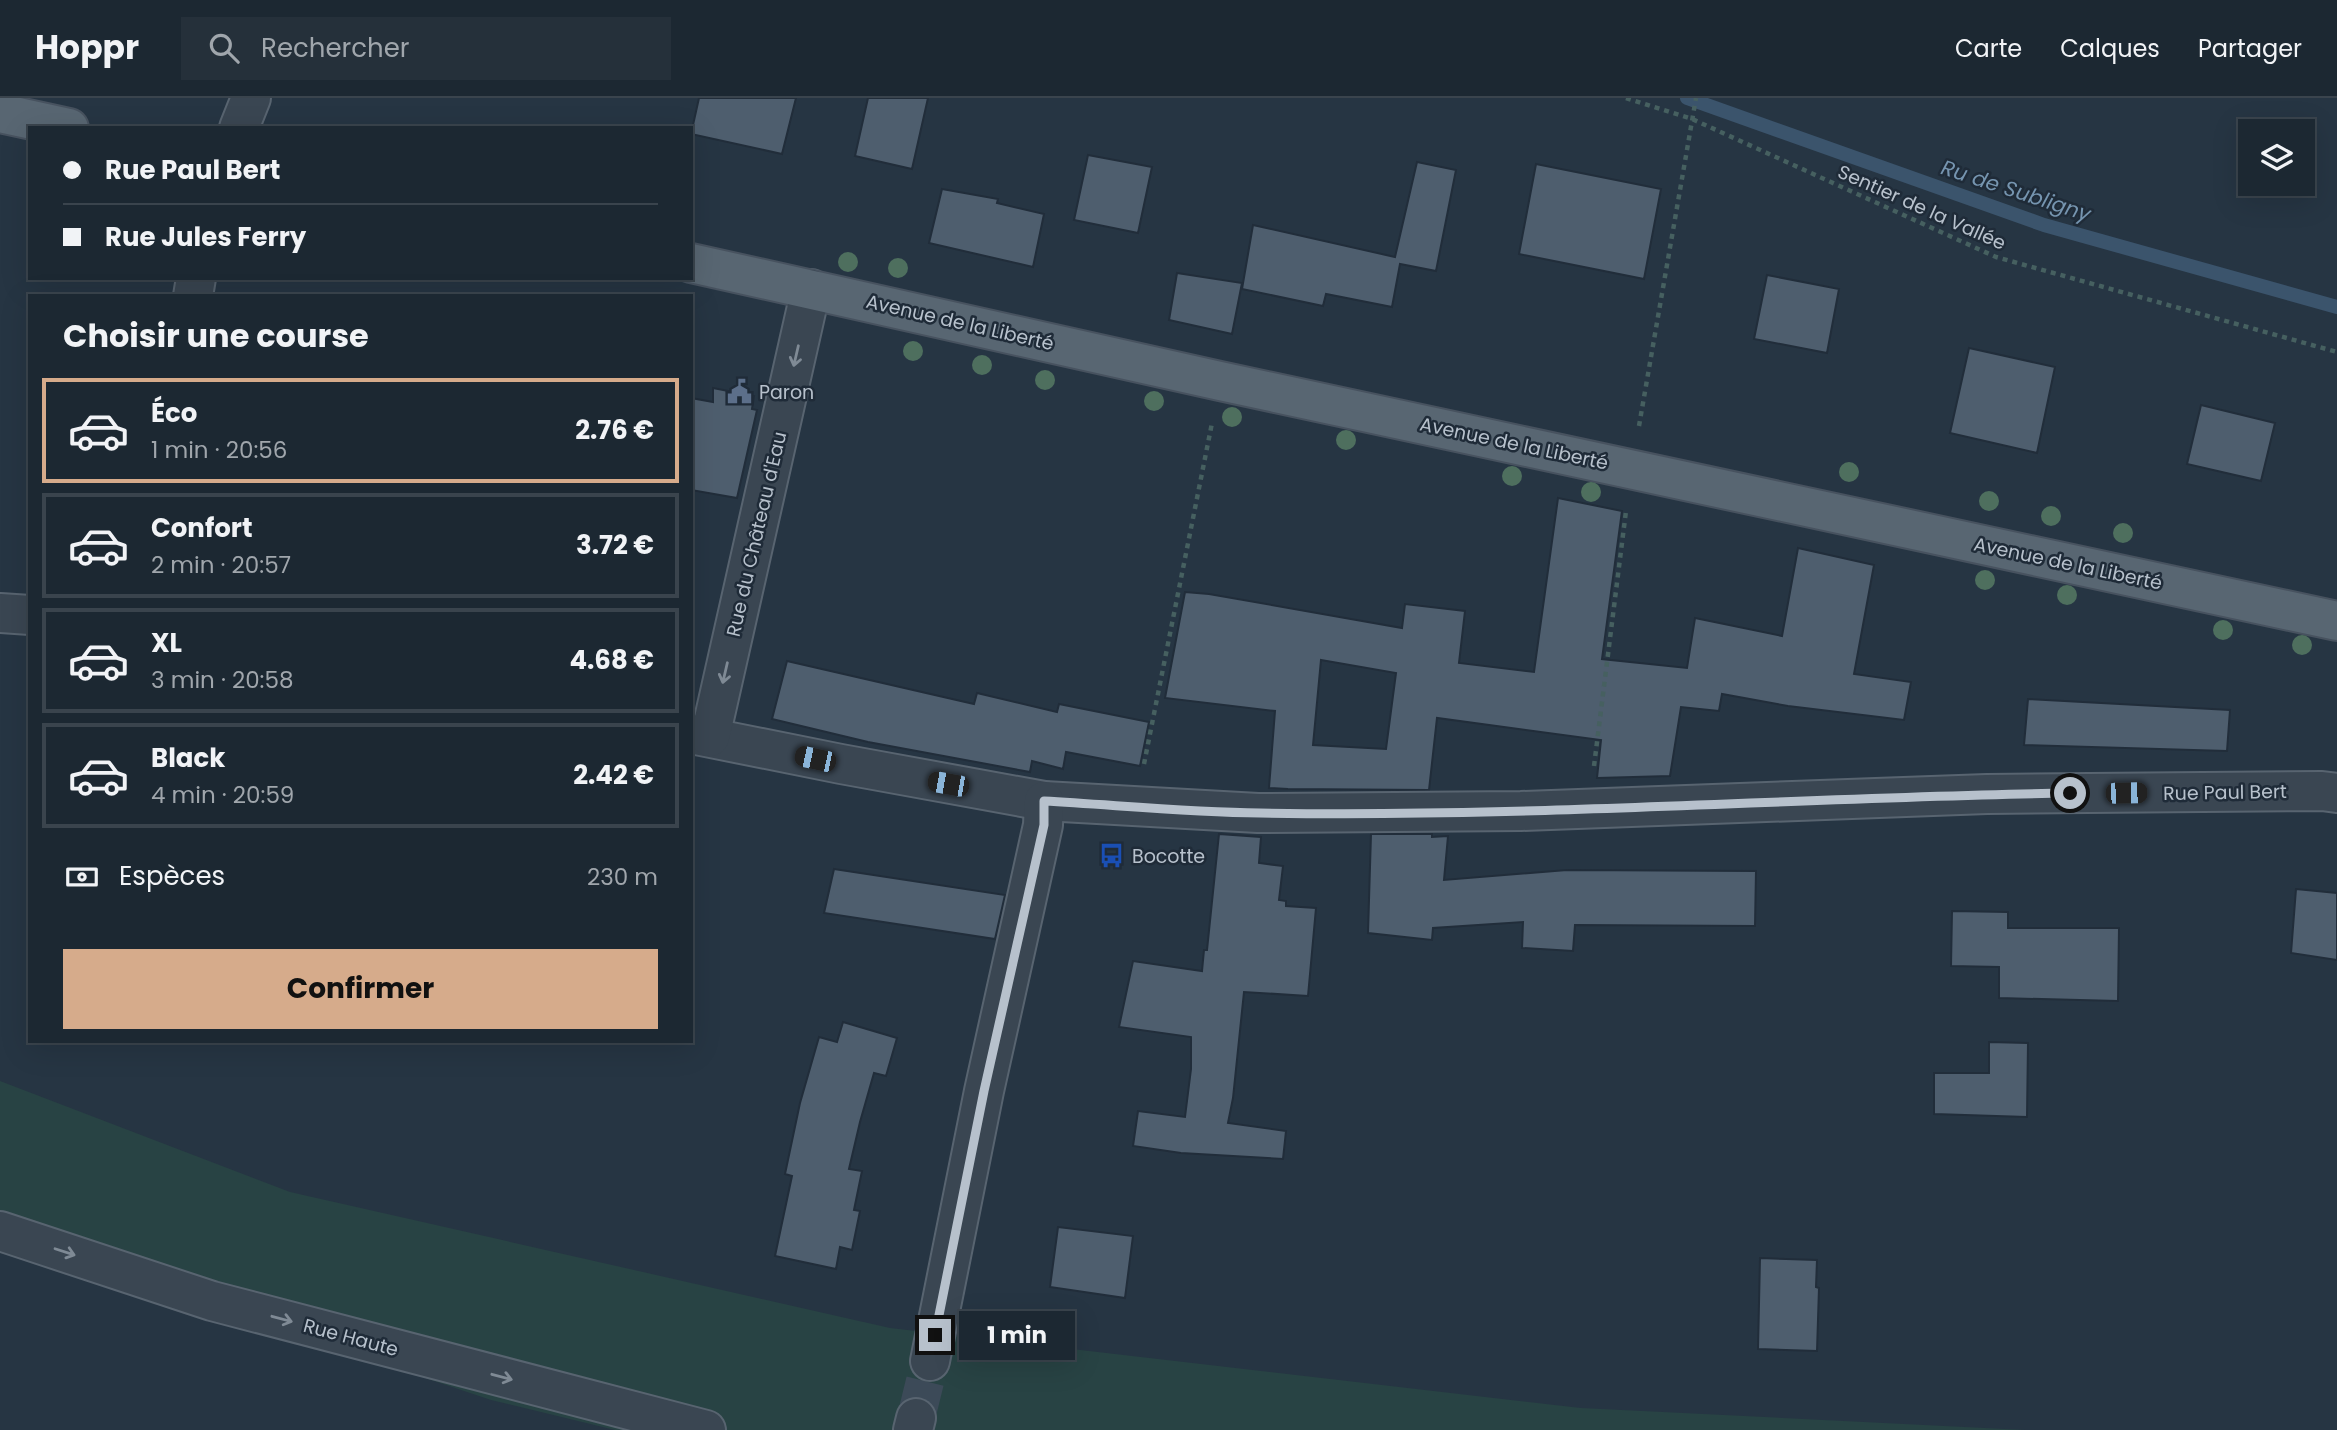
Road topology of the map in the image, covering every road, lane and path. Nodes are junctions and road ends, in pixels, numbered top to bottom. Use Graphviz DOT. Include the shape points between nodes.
graph roads {
  1 [pos="251,98"];
  2 [pos="1626,98"];
  3 [pos="1696,98"];
  4 [pos="0,113"];
  5 [pos="1692,119"];
  6 [pos="60,126"];
  7 [pos="240,126"];
  8 [pos="693,263"];
  9 [pos="811,289"];
  10 [pos="2337,352"];
  11 [pos="1220,381"];
  12 [pos="0,613"];
  13 [pos="28,615"];
  14 [pos="2337,621"];
  15 [pos="701,735"];
  16 [pos="2337,793"];
  17 [pos="1044,801"];
  18 [pos="1135,807"];
  19 [pos="0,1231"];
  20 [pos="930,1362"];
  21 [pos="706,1430"];
  1 -- 7 [label="street"];
  2 -- 5 [label="path, Sentier de la Vallée"];
  3 -- 5 [label="path"];
  4 -- 6 [label="main road"];
  5 -- 10 [label="path, Sentier de la Vallée" via="1996,257"];
  8 -- 9 [label="main road, Avenue de la Liberté"];
  9 -- 11 [label="main road, Avenue de la Liberté"];
  9 -- 15 [label="street, Rue du Château d'Eau, one-way"];
  11 -- 14 [label="main road, Avenue de la Liberté"];
  11 -- 18 [label="path"];
  12 -- 13 [label="street"];
  15 -- 17 [label="street, Rue Paul Bert"];
  16 -- 18 [label="street, Rue Paul Bert" via="1987,794 1342,814"];
  17 -- 18 [label="street, Rue Paul Bert"];
  17 -- 20 [label="street" via="1044,825"];
  19 -- 21 [label="street, Rue Haute, one-way" via="212,1301"];
}
